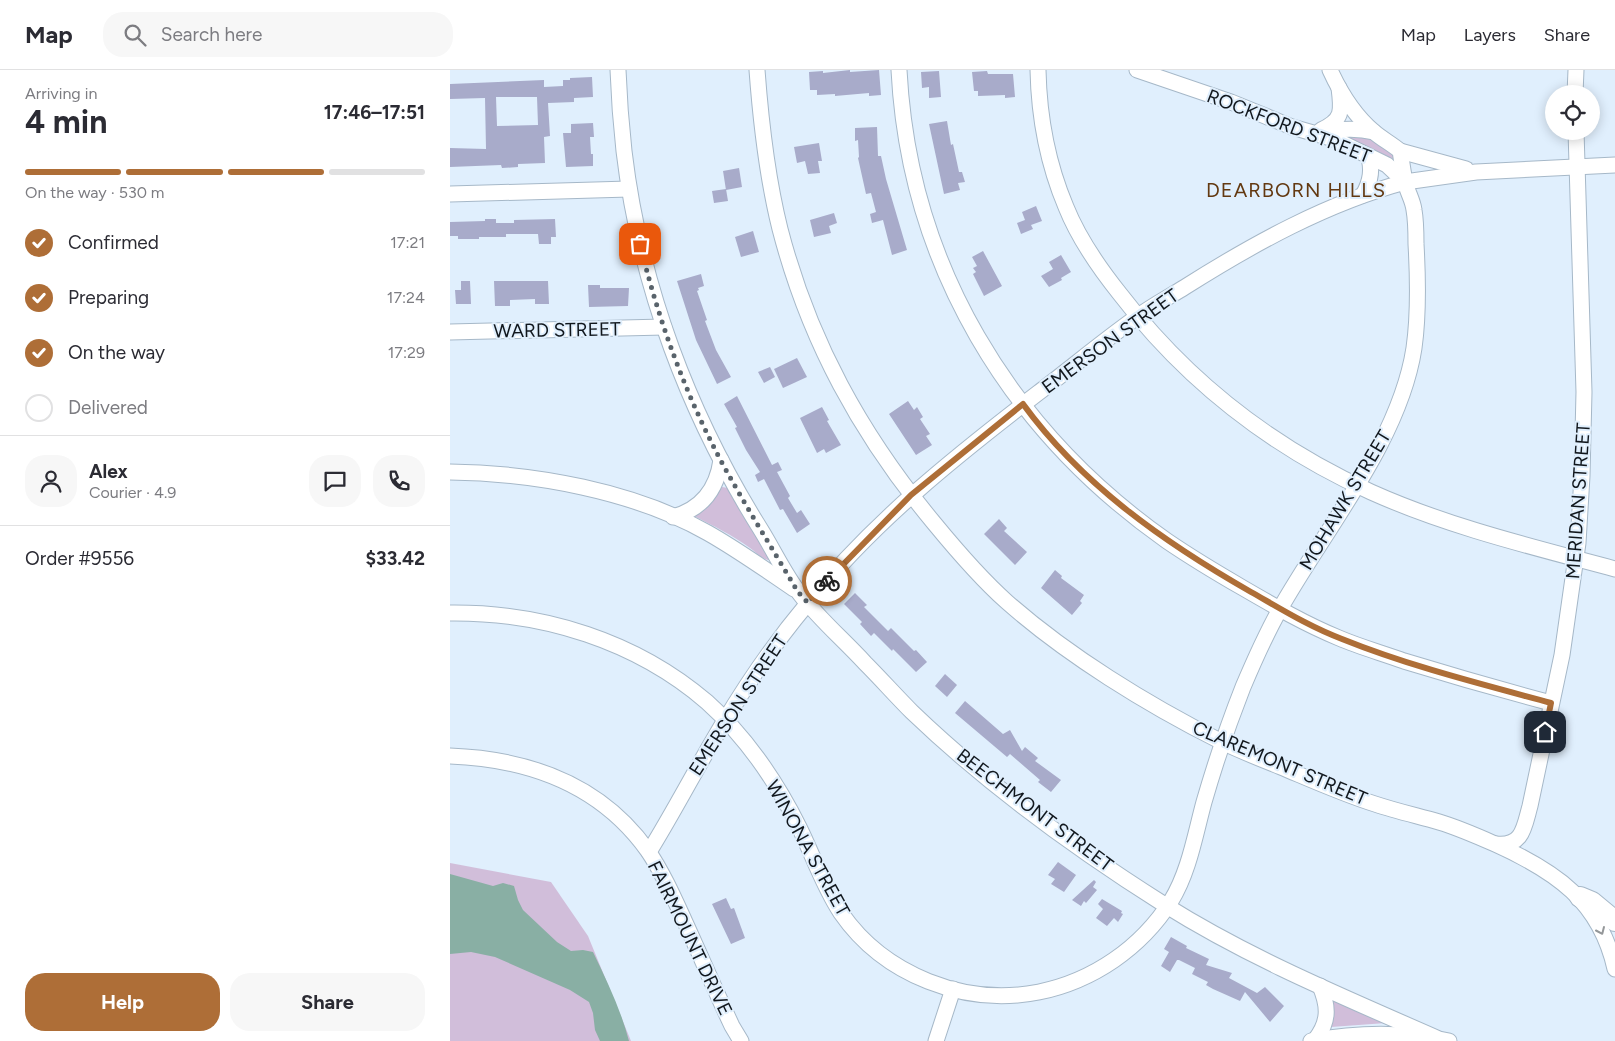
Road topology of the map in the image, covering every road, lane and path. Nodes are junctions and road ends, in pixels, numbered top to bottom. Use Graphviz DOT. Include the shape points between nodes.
graph roads {
  1 [pos="618,70"];
  2 [pos="757,70"];
  3 [pos="899,70"];
  4 [pos="1038,70"];
  5 [pos="1137,70"];
  6 [pos="1330,70"];
  7 [pos="1576,70"];
  8 [pos="1176,76"];
  9 [pos="1575,85"];
  10 [pos="1339,88"];
  11 [pos="1374,132"];
  12 [pos="1315,133"];
  13 [pos="1576,140"];
  14 [pos="1400,151"];
  15 [pos="1368,156"];
  16 [pos="1615,165"];
  17 [pos="1577,166"];
  18 [pos="1476,172"];
  19 [pos="1405,182"];
  20 [pos="629,189"];
  21 [pos="450,194"];
  22 [pos="1363,195"];
  23 [pos="1137,317"];
  24 [pos="664,327"];
  25 [pos="450,332"];
  26 [pos="1023,404"];
  27 [pos="721,460"];
  28 [pos="450,472"];
  29 [pos="1357,485"];
  30 [pos="911,495"];
  31 [pos="673,516"];
  32 [pos="1577,559"];
  33 [pos="1615,569"];
  34 [pos="803,597"];
  35 [pos="1280,609"];
  36 [pos="450,613"];
  37 [pos="1551,703"];
  38 [pos="725,720"];
  39 [pos="1223,743"];
  40 [pos="450,756"];
  41 [pos="1493,843"];
  42 [pos="648,852"];
  43 [pos="1580,897"];
  44 [pos="1167,906"];
  45 [pos="1615,921"];
  46 [pos="1615,969"];
  47 [pos="1320,986"];
  48 [pos="953,989"];
  49 [pos="1444,1040"];
  50 [pos="741,1041"];
  51 [pos="936,1041"];
  52 [pos="1313,1041"];
  1 -- 20 [label="street, BEECHMONT STREET" via="620,119"];
  2 -- 30 [label="street, CLAREMONT STREET" via="768,173 800,293 848,399 878,450"];
  3 -- 26 [label="street" via="903,120 914,178 938,257 968,320"];
  4 -- 23 [label="street" via="1045,145 1066,209 1105,275"];
  5 -- 8 [label="street, ROCKFORD STREET"];
  6 -- 10 [label="street"];
  7 -- 9 [label="street"];
  8 -- 12 [label="street, ROCKFORD STREET" via="1231,102"];
  10 -- 11 [label="street"];
  10 -- 12 [label="street" via="1339,117 1333,125"];
  11 -- 12 [label="street" via="1333,129"];
  11 -- 14 [label="street"];
  12 -- 15 [label="street, ROCKFORD STREET"];
  13 -- 17 [label="street, MERIDAN STREET"];
  14 -- 18 [label="street"];
  14 -- 19 [label="street, MOHAWK STREET"];
  15 -- 19 [label="street, ROCKFORD STREET" via="1387,165"];
  15 -- 22 [label="street" via="1370,177"];
  16 -- 17 [label="street"];
  17 -- 18 [label="street"];
  17 -- 32 [label="street, MERIDAN STREET" via="1584,392"];
  18 -- 19 [label="street"];
  19 -- 22 [label="street, EMERSON STREET"];
  19 -- 29 [label="street, MOHAWK STREET" via="1414,210 1418,300 1414,351 1391,424"];
  20 -- 21 [label="street"];
  20 -- 24 [label="street, BEECHMONT STREET" via="644,260"];
  22 -- 23 [label="street, EMERSON STREET" via="1266,239"];
  23 -- 26 [label="street, EMERSON STREET"];
  23 -- 29 [label="street" via="1173,356 1237,412 1292,449"];
  24 -- 25 [label="street, WARD STREET"];
  24 -- 27 [label="street, BEECHMONT STREET" via="688,390"];
  26 -- 30 [label="street, EMERSON STREET"];
  26 -- 35 [label="street" via="1065,453 1135,517 1201,564"];
  27 -- 31 [label="street" via="717,480 707,497 692,510"];
  27 -- 34 [label="street, BEECHMONT STREET"];
  28 -- 31 [label="street" via="534,478 577,486 611,494"];
  29 -- 32 [label="street" via="1445,521"];
  29 -- 35 [label="street, MOHAWK STREET"];
  30 -- 34 [label="street, EMERSON STREET" via="837,569"];
  30 -- 39 [label="street, CLAREMONT STREET" via="974,570 1031,622 1135,694"];
  31 -- 34 [label="street" via="714,536"];
  32 -- 33 [label="street"];
  32 -- 37 [label="street, MERIDAN STREET"];
  34 -- 38 [label="street, EMERSON STREET"];
  34 -- 44 [label="street, BEECHMONT STREET" via="913,712 990,779 1074,843"];
  35 -- 37 [label="street" via="1361,647"];
  35 -- 39 [label="street, MOHAWK STREET" via="1248,675"];
  36 -- 38 [label="street, WINONA STREET" via="527,619 598,638 638,656 676,679"];
  37 -- 41 [label="street, MERIDAN STREET" via="1523,830 1513,842 1504,845"];
  38 -- 42 [label="street, EMERSON STREET"];
  38 -- 48 [label="street, WINONA STREET" via="780,792 830,895 853,928 898,966 938,986"];
  39 -- 41 [label="street, CLAREMONT STREET" via="1374,804 1443,823"];
  39 -- 44 [label="street, MOHAWK STREET" via="1188,859 1175,895"];
  40 -- 42 [label="street, FAIRMOUNT DRIVE" via="508,762 541,770 560,779 603,805 628,827"];
  41 -- 43 [label="street, CLAREMONT STREET" via="1530,860"];
  42 -- 50 [label="street, FAIRMOUNT DRIVE" via="666,882"];
  43 -- 45 [label="main road" via="1592,902"];
  43 -- 46 [label="street, CLAREMONT STREET, one-way" via="1595,917 1612,954"];
  44 -- 47 [label="street, BEECHMONT STREET" via="1245,950"];
  44 -- 48 [label="street, WINONA STREET" via="1129,949 1079,980 1016,995 980,995"];
  47 -- 49 [label="street, BEECHMONT STREET"];
  47 -- 52 [label="street" via="1326,1014 1323,1029"];
  48 -- 51 [label="street"];
  49 -- 52 [label="street" via="1375,1033"];
}
